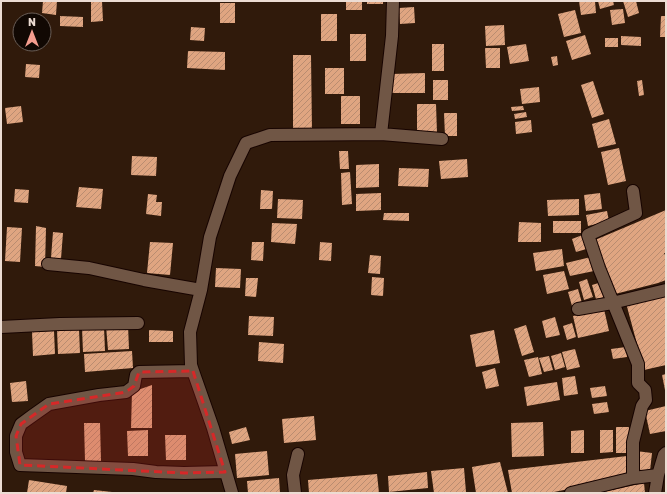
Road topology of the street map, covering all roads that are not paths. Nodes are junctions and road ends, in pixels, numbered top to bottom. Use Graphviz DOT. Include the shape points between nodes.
graph roads {
  1 [pos="393,1"];
  2 [pos="380,134"];
  3 [pos="442,139"];
  4 [pos="633,191"];
  5 [pos="48,264"];
  6 [pos="201,290"];
  7 [pos="666,290"];
  8 [pos="612,302"];
  9 [pos="578,309"];
  10 [pos="138,323"];
  11 [pos="1,327"];
  12 [pos="192,371"];
  13 [pos="666,453"];
  14 [pos="298,454"];
  15 [pos="225,472"];
  16 [pos="658,475"];
  17 [pos="632,478"];
  18 [pos="232,493"];
  19 [pos="295,493"];
  20 [pos="571,493"];
  21 [pos="655,493"];
  1 -- 2 [label="street" via="392,36"];
  2 -- 3 [label="street"];
  2 -- 6 [label="street" via="270,135 246,143 230,176 210,237"];
  4 -- 8 [label="street" via="636,213 588,235"];
  5 -- 6 [label="street" via="89,268"];
  6 -- 12 [label="street" via="190,332"];
  7 -- 8 [label="street"];
  8 -- 9 [label="street"];
  8 -- 17 [label="street" via="638,364 638,383 646,395 634,442"];
  10 -- 11 [label="street"];
  12 -- 15 [label="street" via="213,428"];
  12 -- 15 [label="street" via="139,372 136,374 134,386 126,392 49,404 21,424 16,436 16,452 20,465 177,473"];
  13 -- 16 [label="street"];
  14 -- 19 [label="street" via="293,475"];
  15 -- 18 [label="street"];
  16 -- 17 [label="street"];
  16 -- 21 [label="street"];
  17 -- 20 [label="street"];
}
